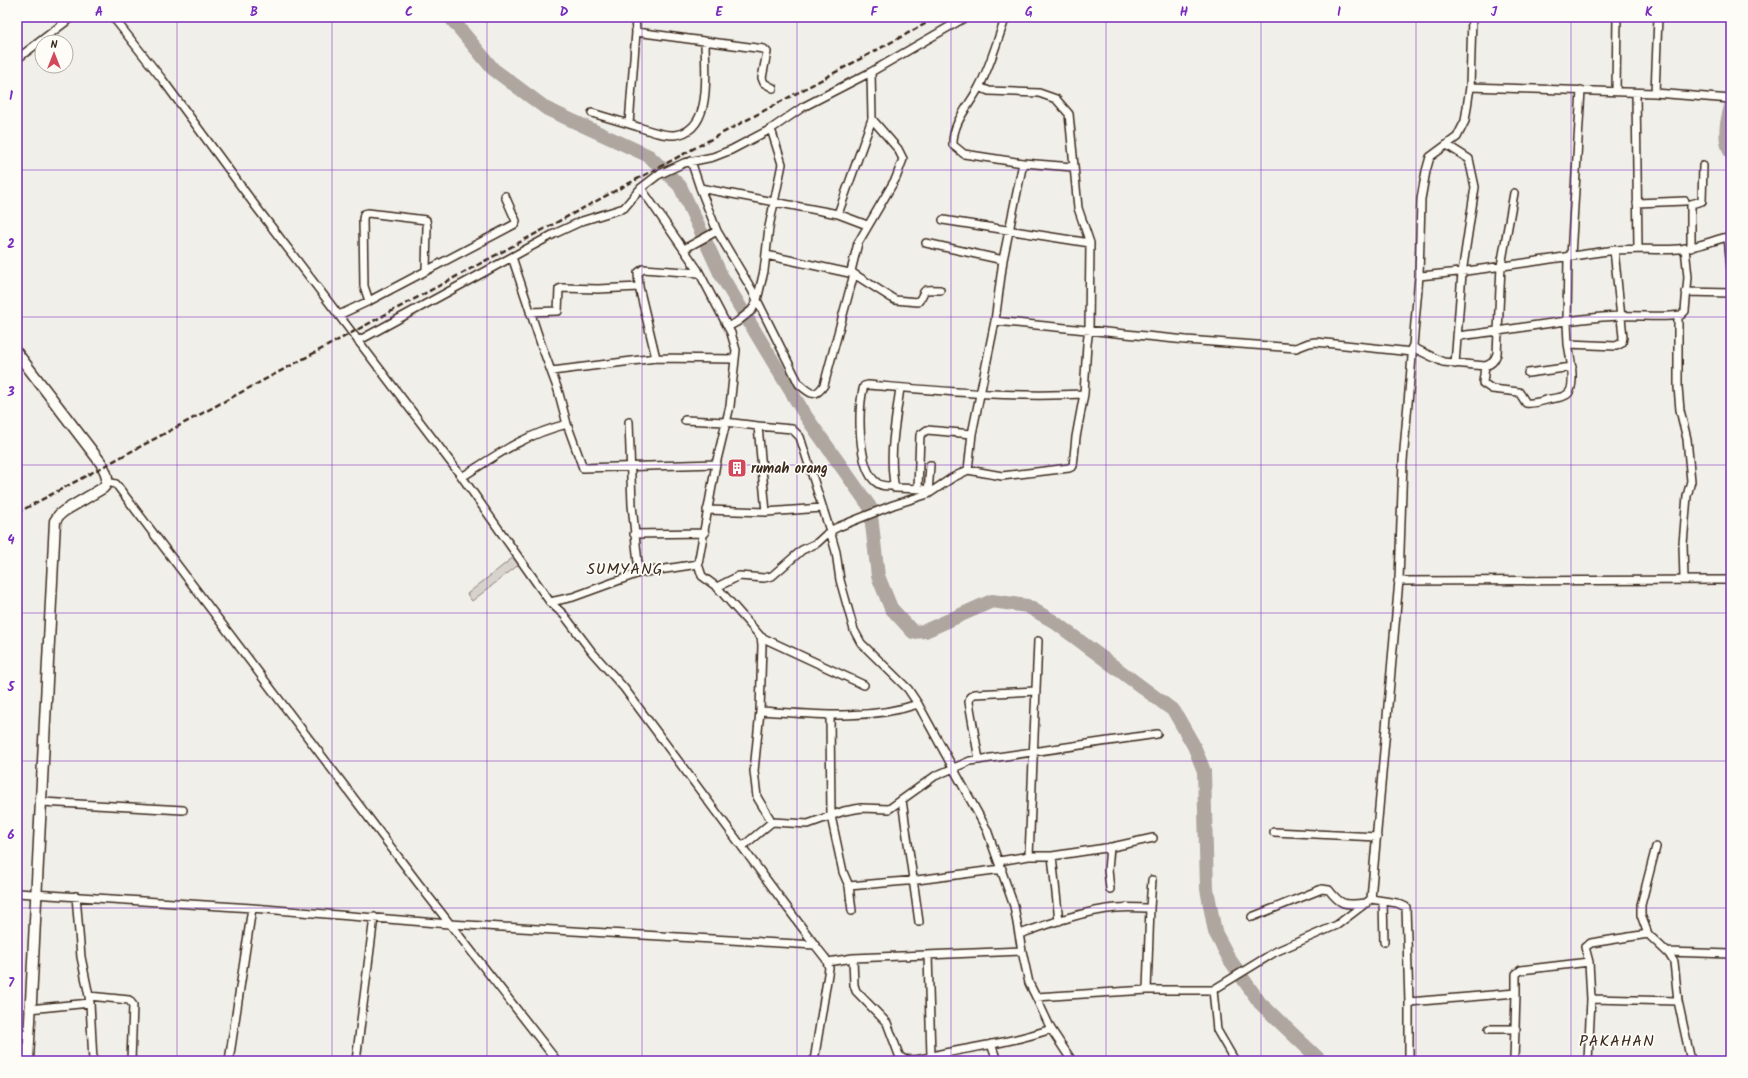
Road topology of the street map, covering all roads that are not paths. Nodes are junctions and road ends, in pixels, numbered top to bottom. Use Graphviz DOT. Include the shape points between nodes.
graph roads {
  1 [pos="72,17"];
  2 [pos="113,17"];
  3 [pos="636,17"];
  4 [pos="966,17"];
  5 [pos="1006,17"];
  6 [pos="1468,17"];
  7 [pos="1472,17"];
  8 [pos="1617,17"];
  9 [pos="1658,17"];
  10 [pos="636,32"];
  11 [pos="705,42"];
  12 [pos="17,58"];
  13 [pos="871,72"];
  14 [pos="1470,87"];
  15 [pos="773,88"];
  16 [pos="979,88"];
  17 [pos="1581,90"];
  18 [pos="1616,91"];
  19 [pos="1636,92"];
  20 [pos="1655,93"];
  21 [pos="1731,99"];
  22 [pos="592,113"];
  23 [pos="872,119"];
  24 [pos="629,124"];
  25 [pos="771,129"];
  26 [pos="1447,145"];
  27 [pos="688,162"];
  28 [pos="1023,163"];
  29 [pos="1703,166"];
  30 [pos="1073,167"];
  31 [pos="641,188"];
  32 [pos="700,188"];
  33 [pos="1514,193"];
  34 [pos="505,196"];
  35 [pos="1685,201"];
  36 [pos="774,202"];
  37 [pos="1637,203"];
  38 [pos="838,214"];
  39 [pos="943,220"];
  40 [pos="867,226"];
  41 [pos="1009,230"];
  42 [pos="716,232"];
  43 [pos="1729,236"];
  44 [pos="926,243"];
  45 [pos="1090,243"];
  46 [pos="685,248"];
  47 [pos="1638,248"];
  48 [pos="1688,248"];
  49 [pos="1614,250"];
  50 [pos="766,255"];
  51 [pos="1569,256"];
  52 [pos="512,257"];
  53 [pos="1003,260"];
  54 [pos="1501,266"];
  55 [pos="1731,268"];
  56 [pos="426,271"];
  57 [pos="699,273"];
  58 [pos="1462,273"];
  59 [pos="854,274"];
  60 [pos="1419,276"];
  61 [pos="639,286"];
  62 [pos="940,290"];
  63 [pos="1686,292"];
  64 [pos="1731,293"];
  65 [pos="757,300"];
  66 [pos="369,301"];
  67 [pos="530,312"];
  68 [pos="339,315"];
  69 [pos="1620,316"];
  70 [pos="1678,316"];
  71 [pos="995,320"];
  72 [pos="1567,322"];
  73 [pos="728,327"];
  74 [pos="1089,329"];
  75 [pos="1497,332"];
  76 [pos="1457,336"];
  77 [pos="358,340"];
  78 [pos="1568,344"];
  79 [pos="1412,349"];
  80 [pos="17,353"];
  81 [pos="656,358"];
  82 [pos="734,359"];
  83 [pos="1455,364"];
  84 [pos="1485,366"];
  85 [pos="1572,367"];
  86 [pos="552,371"];
  87 [pos="1528,373"];
  88 [pos="900,388"];
  89 [pos="1084,394"];
  90 [pos="979,395"];
  91 [pos="685,420"];
  92 [pos="630,422"];
  93 [pos="725,422"];
  94 [pos="567,424"];
  95 [pos="758,426"];
  96 [pos="972,434"];
  97 [pos="716,464"];
  98 [pos="630,465"];
  99 [pos="930,465"];
  100 [pos="968,470"];
  101 [pos="462,477"];
  102 [pos="107,482"];
  103 [pos="894,486"];
  104 [pos="918,489"];
  105 [pos="927,494"];
  106 [pos="822,508"];
  107 [pos="707,510"];
  108 [pos="766,512"];
  109 [pos="830,531"];
  110 [pos="705,532"];
  111 [pos="634,534"];
  112 [pos="698,564"];
  113 [pos="639,573"];
  114 [pos="1684,579"];
  115 [pos="1731,580"];
  116 [pos="1398,581"];
  117 [pos="718,587"];
  118 [pos="550,602"];
  119 [pos="761,637"];
  120 [pos="1038,641"];
  121 [pos="864,685"];
  122 [pos="1036,691"];
  123 [pos="918,704"];
  124 [pos="760,711"];
  125 [pos="830,715"];
  126 [pos="1156,734"];
  127 [pos="1033,752"];
  128 [pos="979,760"];
  129 [pos="953,767"];
  130 [pos="902,800"];
  131 [pos="42,802"];
  132 [pos="183,810"];
  133 [pos="831,816"];
  134 [pos="772,822"];
  135 [pos="1274,832"];
  136 [pos="1377,837"];
  137 [pos="1153,838"];
  138 [pos="742,847"];
  139 [pos="1110,847"];
  140 [pos="1656,847"];
  141 [pos="1029,856"];
  142 [pos="1052,856"];
  143 [pos="998,861"];
  144 [pos="1002,869"];
  145 [pos="913,880"];
  146 [pos="1152,880"];
  147 [pos="849,886"];
  148 [pos="1110,889"];
  149 [pos="17,893"];
  150 [pos="36,894"];
  151 [pos="76,896"];
  152 [pos="1369,901"];
  153 [pos="1383,901"];
  154 [pos="252,908"];
  155 [pos="1150,908"];
  156 [pos="852,911"];
  157 [pos="374,917"];
  158 [pos="1252,917"];
  159 [pos="1059,920"];
  160 [pos="919,922"];
  161 [pos="450,924"];
  162 [pos="1020,934"];
  163 [pos="1648,934"];
  164 [pos="1384,942"];
  165 [pos="815,945"];
  166 [pos="1022,951"];
  167 [pos="1667,952"];
  168 [pos="1731,954"];
  169 [pos="928,955"];
  170 [pos="853,958"];
  171 [pos="828,962"];
  172 [pos="1590,962"];
  173 [pos="1147,990"];
  174 [pos="1213,990"];
  175 [pos="1516,993"];
  176 [pos="1036,997"];
  177 [pos="1591,999"];
  178 [pos="90,1000"];
  179 [pos="1678,1001"];
  180 [pos="1409,1002"];
  181 [pos="29,1009"];
  182 [pos="1051,1029"];
  183 [pos="1489,1029"];
  184 [pos="1516,1029"];
  185 [pos="17,1034"];
  186 [pos="28,1035"];
  187 [pos="992,1044"];
  188 [pos="931,1056"];
  189 [pos="919,1060"];
  190 [pos="28,1061"];
  191 [pos="93,1061"];
  192 [pos="131,1061"];
  193 [pos="229,1061"];
  194 [pos="356,1061"];
  195 [pos="557,1061"];
  196 [pos="814,1061"];
  197 [pos="997,1061"];
  198 [pos="1072,1061"];
  199 [pos="1235,1061"];
  200 [pos="1409,1061"];
  201 [pos="1514,1061"];
  202 [pos="1588,1061"];
  203 [pos="1691,1061"];
  1 -- 12 [label="street"];
  2 -- 68 [label="street"];
  3 -- 10 [label="street"];
  4 -- 13 [label="street"];
  5 -- 16 [label="street"];
  6 -- 7 [label="street"];
  7 -- 14 [label="street"];
  8 -- 18 [label="street"];
  9 -- 20 [label="street"];
  10 -- 11 [label="street"];
  10 -- 24 [label="street"];
  11 -- 15 [label="street" via="764,49 767,52 762,78 764,83"];
  11 -- 24 [label="street" via="704,104 695,125 682,133 665,135"];
  13 -- 23 [label="street"];
  13 -- 25 [label="street" via="803,107"];
  14 -- 17 [label="street"];
  14 -- 26 [label="street" via="1465,121 1457,137"];
  16 -- 28 [label="street" via="965,108 953,145 964,154"];
  16 -- 30 [label="street" via="989,91 1039,93 1056,99 1069,114"];
  17 -- 18 [label="street"];
  17 -- 51 [label="street"];
  18 -- 19 [label="street"];
  19 -- 20 [label="street"];
  19 -- 37 [label="street"];
  20 -- 21 [label="street"];
  22 -- 24 [label="street"];
  23 -- 38 [label="street"];
  23 -- 40 [label="street" via="898,149 903,159 896,178"];
  25 -- 27 [label="street" via="719,155"];
  25 -- 36 [label="street" via="782,164"];
  26 -- 58 [label="street" via="1469,159 1476,187"];
  26 -- 60 [label="street" via="1430,157 1426,171 1421,199"];
  27 -- 31 [label="street" via="658,175"];
  27 -- 32 [label="street"];
  28 -- 30 [label="street"];
  28 -- 41 [label="street"];
  29 -- 48 [label="street" via="1702,201 1691,204"];
  30 -- 45 [label="street" via="1078,208"];
  31 -- 46 [label="street"];
  31 -- 52 [label="street" via="624,208 582,221"];
  32 -- 36 [label="street"];
  32 -- 42 [label="street"];
  33 -- 54 [label="street"];
  34 -- 56 [label="street" via="515,224"];
  35 -- 37 [label="street"];
  36 -- 38 [label="street"];
  36 -- 50 [label="street"];
  37 -- 47 [label="street"];
  38 -- 40 [label="street"];
  39 -- 41 [label="street"];
  40 -- 59 [label="street" via="858,243 851,270"];
  41 -- 45 [label="street"];
  41 -- 53 [label="street"];
  42 -- 46 [label="street"];
  42 -- 65 [label="street"];
  43 -- 48 [label="street"];
  43 -- 55 [label="street"];
  44 -- 53 [label="street"];
  45 -- 74 [label="street"];
  46 -- 57 [label="street"];
  47 -- 48 [label="street"];
  47 -- 49 [label="street"];
  48 -- 63 [label="street"];
  49 -- 51 [label="street"];
  49 -- 69 [label="street"];
  50 -- 59 [label="street"];
  50 -- 65 [label="street"];
  51 -- 54 [label="street"];
  51 -- 72 [label="street"];
  52 -- 67 [label="street"];
  52 -- 77 [label="street"];
  53 -- 71 [label="street"];
  54 -- 58 [label="street"];
  54 -- 75 [label="street"];
  56 -- 66 [label="street"];
  56 -- 66 [label="street" via="426,220 364,214 364,286"];
  57 -- 61 [label="street" via="643,269 638,273"];
  57 -- 73 [label="street"];
  58 -- 60 [label="street"];
  58 -- 76 [label="street"];
  59 -- 62 [label="street" via="895,300 918,302 925,289"];
  59 -- 65 [label="street" via="824,385 820,392 814,394 807,392 799,384"];
  60 -- 79 [label="street"];
  61 -- 67 [label="street" via="562,288 557,292 558,311"];
  61 -- 81 [label="street"];
  63 -- 64 [label="street"];
  63 -- 70 [label="street" via="1685,311"];
  65 -- 73 [label="street" via="752,310"];
  66 -- 68 [label="street"];
  67 -- 86 [label="street"];
  68 -- 77 [label="street"];
  69 -- 70 [label="street"];
  69 -- 72 [label="street"];
  69 -- 78 [label="street" via="1623,337 1620,345"];
  70 -- 114 [label="street" via="1678,395 1688,445 1691,481 1687,496 1683,544"];
  71 -- 74 [label="street"];
  71 -- 90 [label="street"];
  72 -- 75 [label="street" via="1537,324"];
  72 -- 78 [label="street"];
  73 -- 82 [label="street" via="736,350"];
  74 -- 79 [label="street" via="1186,340 1296,348 1316,342"];
  74 -- 89 [label="street"];
  75 -- 76 [label="street"];
  75 -- 84 [label="street" via="1495,360"];
  76 -- 83 [label="street"];
  77 -- 101 [label="street"];
  78 -- 85 [label="street"];
  79 -- 83 [label="street" via="1443,362"];
  79 -- 116 [label="street" via="1403,461"];
  80 -- 102 [label="main road" via="101,463"];
  81 -- 82 [label="street"];
  81 -- 86 [label="street"];
  82 -- 93 [label="street" via="730,406"];
  83 -- 84 [label="street"];
  84 -- 85 [label="street" via="1483,383 1492,388 1519,392 1526,403 1530,404 1570,392"];
  85 -- 87 [label="street"];
  86 -- 94 [label="street"];
  88 -- 90 [label="street"];
  88 -- 103 [label="street" via="895,427"];
  88 -- 103 [label="street" via="864,386 859,416 862,448 868,469 876,482 882,486"];
  89 -- 90 [label="street"];
  89 -- 100 [label="street" via="1071,468 1002,476"];
  90 -- 96 [label="street"];
  91 -- 93 [label="street"];
  92 -- 98 [label="street"];
  93 -- 95 [label="street"];
  93 -- 97 [label="street"];
  94 -- 98 [label="street" via="583,468"];
  94 -- 101 [label="street" via="518,441"];
  95 -- 106 [label="street" via="792,429 800,437"];
  95 -- 108 [label="street"];
  96 -- 100 [label="street"];
  96 -- 104 [label="street" via="927,430 920,435"];
  97 -- 98 [label="street"];
  97 -- 107 [label="street"];
  98 -- 111 [label="street"];
  99 -- 105 [label="street"];
  100 -- 105 [label="street"];
  101 -- 118 [label="street"];
  102 -- 131 [label="main road" via="103,488 64,511 55,521"];
  102 -- 161 [label="street" via="116,484"];
  103 -- 104 [label="street"];
  104 -- 105 [label="street" via="926,491"];
  105 -- 109 [label="street"];
  106 -- 108 [label="street"];
  106 -- 109 [label="street"];
  107 -- 108 [label="street"];
  107 -- 110 [label="street"];
  109 -- 117 [label="street" via="817,543 802,550 772,576 739,576"];
  109 -- 123 [label="street" via="854,630 861,643 908,689"];
  110 -- 111 [label="street"];
  110 -- 112 [label="street"];
  111 -- 113 [label="street"];
  112 -- 113 [label="street"];
  112 -- 117 [label="street" via="702,576"];
  113 -- 118 [label="street" via="573,597"];
  114 -- 115 [label="street"];
  114 -- 116 [label="street"];
  116 -- 136 [label="street"];
  117 -- 119 [label="street"];
  118 -- 138 [label="street" via="624,688"];
  119 -- 121 [label="street"];
  119 -- 124 [label="street"];
  120 -- 122 [label="street"];
  122 -- 127 [label="street"];
  122 -- 128 [label="street" via="974,694 970,697"];
  123 -- 125 [label="street" via="882,714"];
  123 -- 129 [label="street"];
  124 -- 125 [label="street"];
  124 -- 134 [label="street" via="754,771 757,797"];
  125 -- 133 [label="street"];
  126 -- 127 [label="street"];
  127 -- 128 [label="street"];
  127 -- 141 [label="street"];
  128 -- 129 [label="street"];
  129 -- 130 [label="street" via="935,776"];
  129 -- 143 [label="street" via="987,830"];
  130 -- 133 [label="street" via="889,809 861,808"];
  130 -- 145 [label="street"];
  131 -- 132 [label="street"];
  131 -- 150 [label="main road"];
  133 -- 134 [label="street" via="802,825"];
  133 -- 147 [label="street" via="843,872"];
  134 -- 138 [label="street"];
  135 -- 136 [label="street"];
  136 -- 152 [label="street"];
  137 -- 139 [label="street"];
  138 -- 165 [label="street"];
  139 -- 142 [label="street"];
  139 -- 148 [label="street"];
  140 -- 163 [label="street" via="1641,905 1641,915"];
  141 -- 142 [label="street"];
  141 -- 143 [label="street"];
  142 -- 159 [label="street"];
  143 -- 144 [label="street"];
  144 -- 145 [label="street"];
  144 -- 162 [label="street"];
  145 -- 147 [label="street"];
  145 -- 160 [label="street"];
  146 -- 155 [label="street"];
  147 -- 156 [label="street"];
  149 -- 150 [label="street"];
  150 -- 151 [label="street"];
  150 -- 181 [label="main road"];
  151 -- 154 [label="street"];
  151 -- 178 [label="street" via="81,957"];
  152 -- 153 [label="street"];
  152 -- 158 [label="street" via="1344,904 1336,900 1328,890 1322,890"];
  152 -- 174 [label="street" via="1337,925 1255,963"];
  153 -- 164 [label="street"];
  153 -- 180 [label="street" via="1404,906 1406,909"];
  154 -- 157 [label="street"];
  154 -- 193 [label="street"];
  155 -- 159 [label="street" via="1116,908"];
  155 -- 173 [label="street"];
  157 -- 161 [label="street"];
  157 -- 194 [label="street"];
  159 -- 162 [label="street"];
  161 -- 165 [label="street"];
  161 -- 195 [label="street"];
  162 -- 166 [label="street"];
  163 -- 167 [label="street"];
  163 -- 172 [label="street" via="1588,944 1585,949"];
  165 -- 171 [label="street"];
  166 -- 169 [label="street"];
  166 -- 176 [label="street" via="1029,984"];
  167 -- 168 [label="street"];
  167 -- 179 [label="street" via="1674,962"];
  169 -- 170 [label="street"];
  169 -- 188 [label="street"];
  170 -- 171 [label="street"];
  170 -- 189 [label="street" via="854,985 859,995 887,1023 901,1057"];
  171 -- 196 [label="street" via="829,972"];
  172 -- 175 [label="street" via="1521,970 1516,974"];
  172 -- 177 [label="street"];
  173 -- 174 [label="street"];
  173 -- 176 [label="street"];
  174 -- 199 [label="street" via="1217,1030"];
  175 -- 180 [label="street"];
  175 -- 184 [label="street"];
  176 -- 182 [label="street"];
  177 -- 179 [label="street"];
  177 -- 202 [label="street"];
  178 -- 181 [label="street"];
  178 -- 191 [label="street"];
  178 -- 192 [label="street" via="129,1000 132,1003"];
  179 -- 203 [label="street"];
  180 -- 200 [label="street"];
  181 -- 186 [label="main road"];
  182 -- 187 [label="street"];
  182 -- 198 [label="street"];
  183 -- 184 [label="street"];
  184 -- 201 [label="street"];
  185 -- 186 [label="street"];
  186 -- 190 [label="main road"];
  187 -- 188 [label="street"];
  187 -- 197 [label="street"];
  188 -- 189 [label="street"];
}
